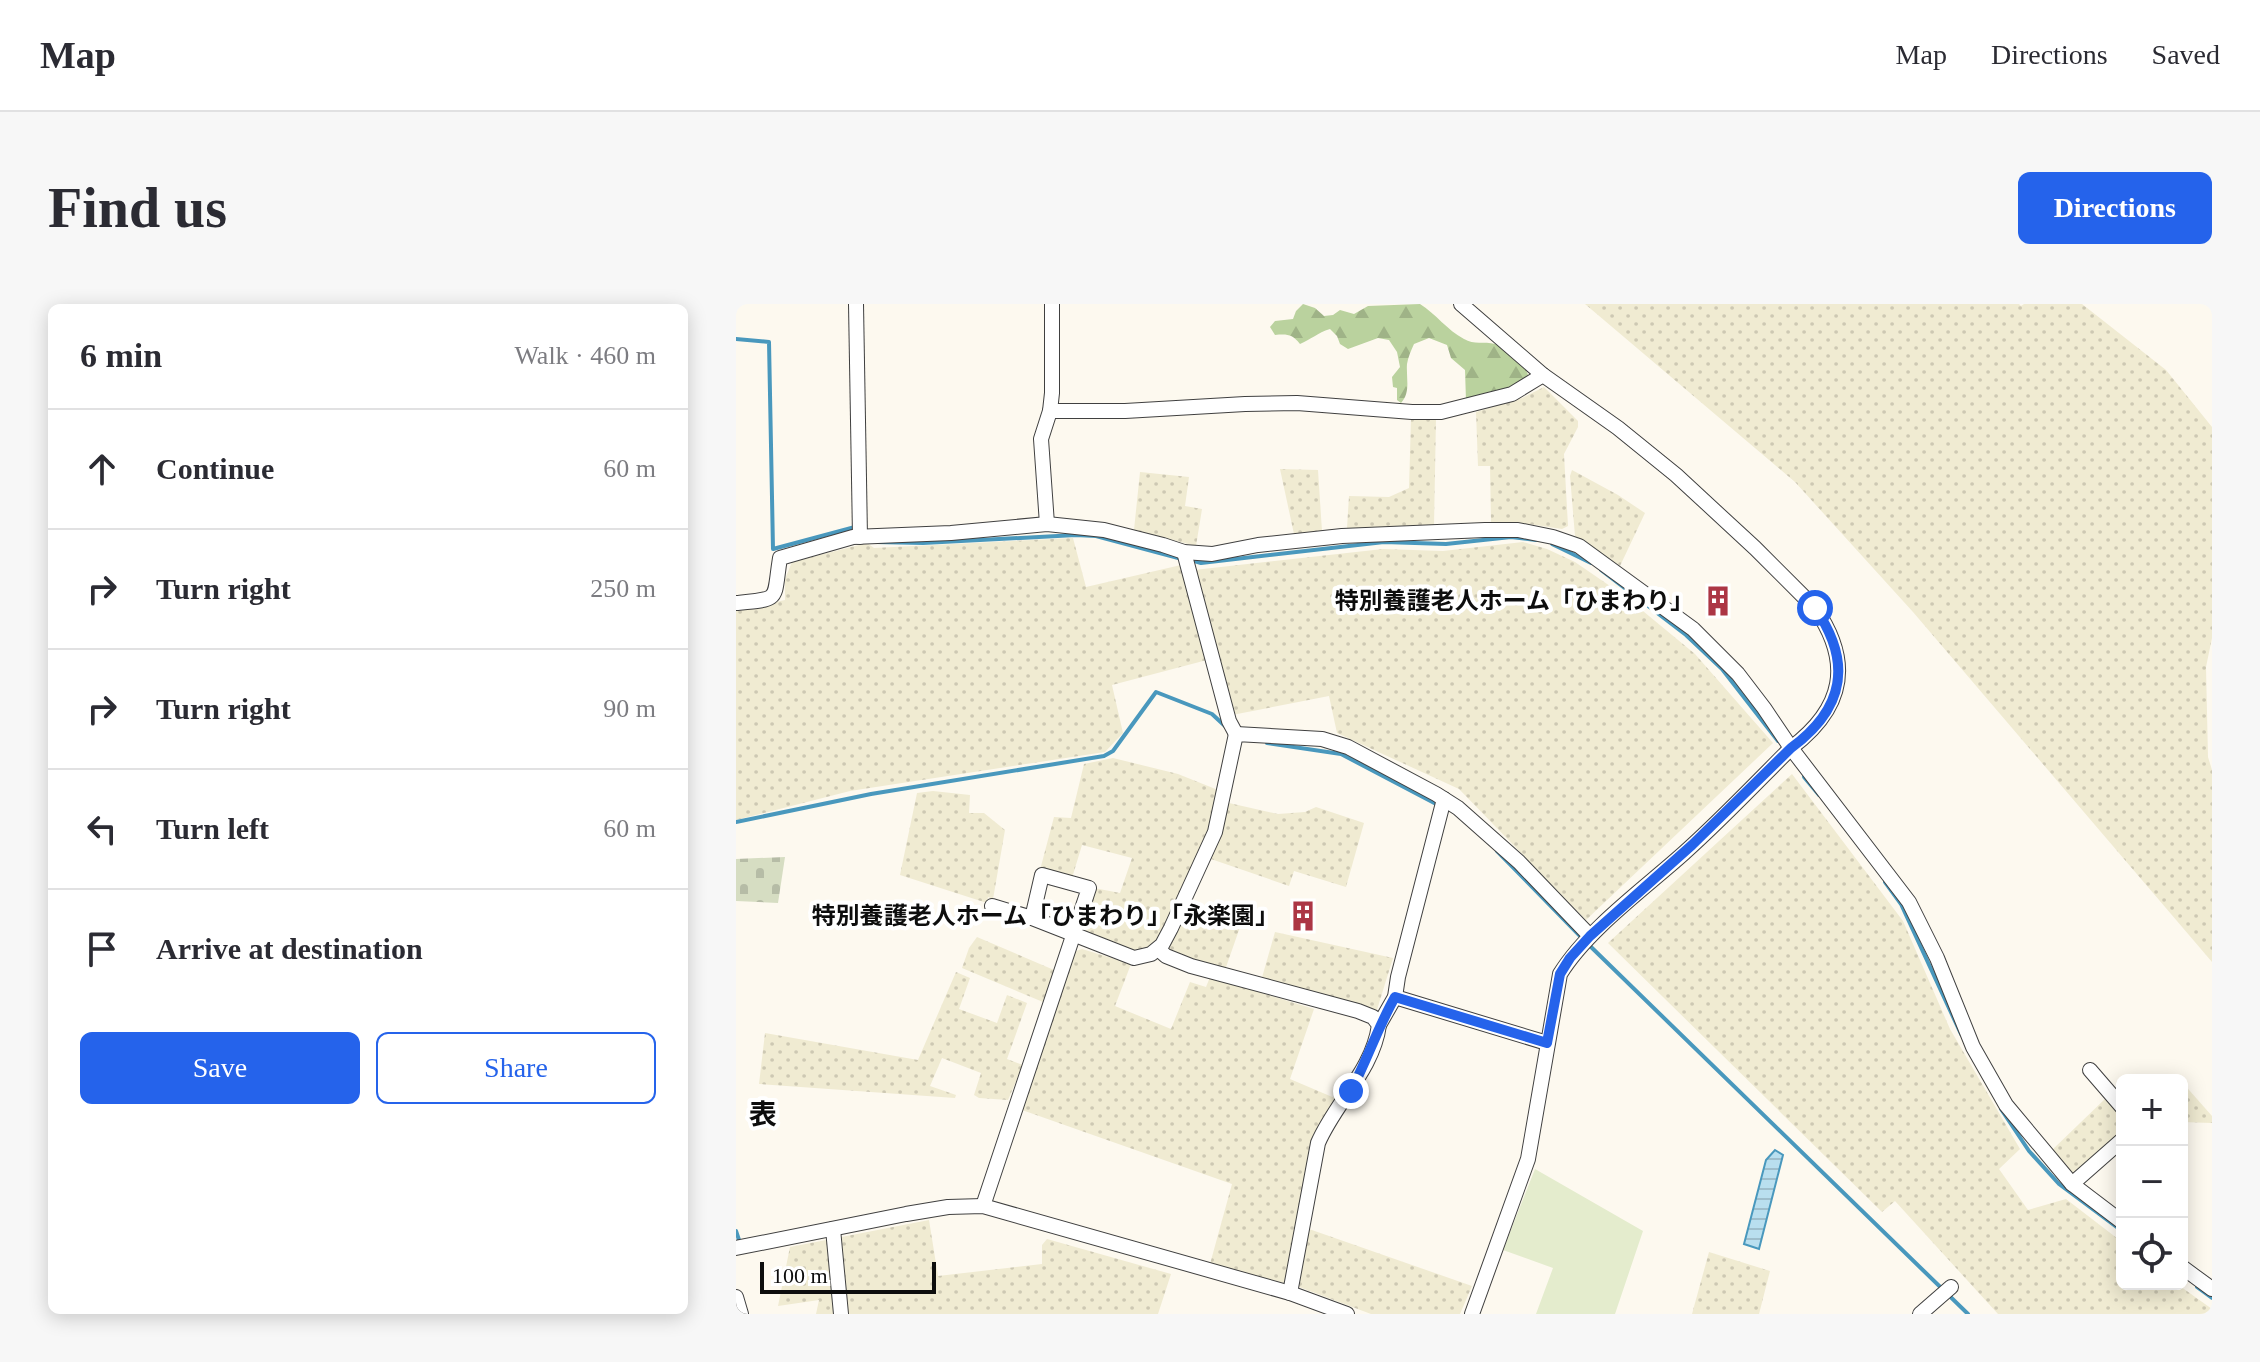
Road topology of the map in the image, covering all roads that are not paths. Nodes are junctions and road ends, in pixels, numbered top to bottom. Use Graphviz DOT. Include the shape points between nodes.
graph roads {
  1 [pos="856,304"];
  2 [pos="1052,304"];
  3 [pos="1461,304"];
  4 [pos="1543,375"];
  5 [pos="1050,411"];
  6 [pos="1047,524"];
  7 [pos="860,537"];
  8 [pos="1184,552"];
  9 [pos="736,603"];
  10 [pos="1236,734"];
  11 [pos="1791,748"];
  12 [pos="1444,799"];
  13 [pos="992,906"];
  14 [pos="1032,918"];
  15 [pos="1073,935"];
  16 [pos="1590,936"];
  17 [pos="1158,949"];
  18 [pos="1395,997"];
  19 [pos="1379,1025"];
  20 [pos="1547,1043"];
  21 [pos="2090,1070"];
  22 [pos="2116,1100"];
  23 [pos="2116,1145"];
  24 [pos="2072,1184"];
  25 [pos="983,1206"];
  26 [pos="2117,1218"];
  27 [pos="833,1229"];
  28 [pos="736,1248"];
  29 [pos="2188,1271"];
  30 [pos="1951,1287"];
  31 [pos="2212,1289"];
  32 [pos="1290,1293"];
  33 [pos="736,1297"];
  34 [pos="741,1314"];
  35 [pos="841,1314"];
  36 [pos="1347,1314"];
  37 [pos="1472,1314"];
  38 [pos="1920,1314"];
  1 -- 7 [label="street"];
  2 -- 5 [label="street"];
  3 -- 4 [label="street"];
  4 -- 5 [label="street" via="1512,394 1441,412 1297,403"];
  4 -- 11 [label="street" via="1618,428 1715,509 1815,608 1838,658 1835,696 1807,736"];
  5 -- 6 [label="street" via="1041,439"];
  6 -- 7 [label="street"];
  6 -- 8 [label="street" via="1104,530"];
  7 -- 9 [label="street" via="780,558 774,596"];
  8 -- 10 [label="street"];
  8 -- 11 [label="street" via="1212,554 1342,536 1485,530 1518,530 1562,540 1579,546 1693,629 1738,674"];
  10 -- 12 [label="street" via="1322,739 1348,747"];
  10 -- 17 [label="street" via="1215,832"];
  11 -- 16 [label="street"];
  11 -- 24 [label="street" via="1909,902 1973,1047 2006,1105"];
  12 -- 16 [label="street" via="1519,862"];
  12 -- 18 [label="street"];
  13 -- 14 [label="street"];
  14 -- 15 [label="street"];
  14 -- 15 [label="street" via="1042,875 1089,888"];
  15 -- 17 [label="street" via="1134,958"];
  15 -- 25 [label="street"];
  16 -- 20 [label="street" via="1560,974"];
  17 -- 19 [label="street" via="1191,966 1358,1011"];
  18 -- 19 [label="street"];
  18 -- 20 [label="street"];
  19 -- 32 [label="street" via="1365,1064 1318,1143"];
  20 -- 37 [label="street" via="1528,1159"];
  21 -- 22 [label="street"];
  23 -- 24 [label="street"];
  24 -- 26 [label="street"];
  25 -- 27 [label="street" via="948,1207"];
  25 -- 32 [label="street"];
  27 -- 28 [label="street"];
  27 -- 35 [label="street"];
  29 -- 31 [label="street"];
  30 -- 38 [label="street"];
  32 -- 36 [label="street"];
  33 -- 34 [label="street"];
}
